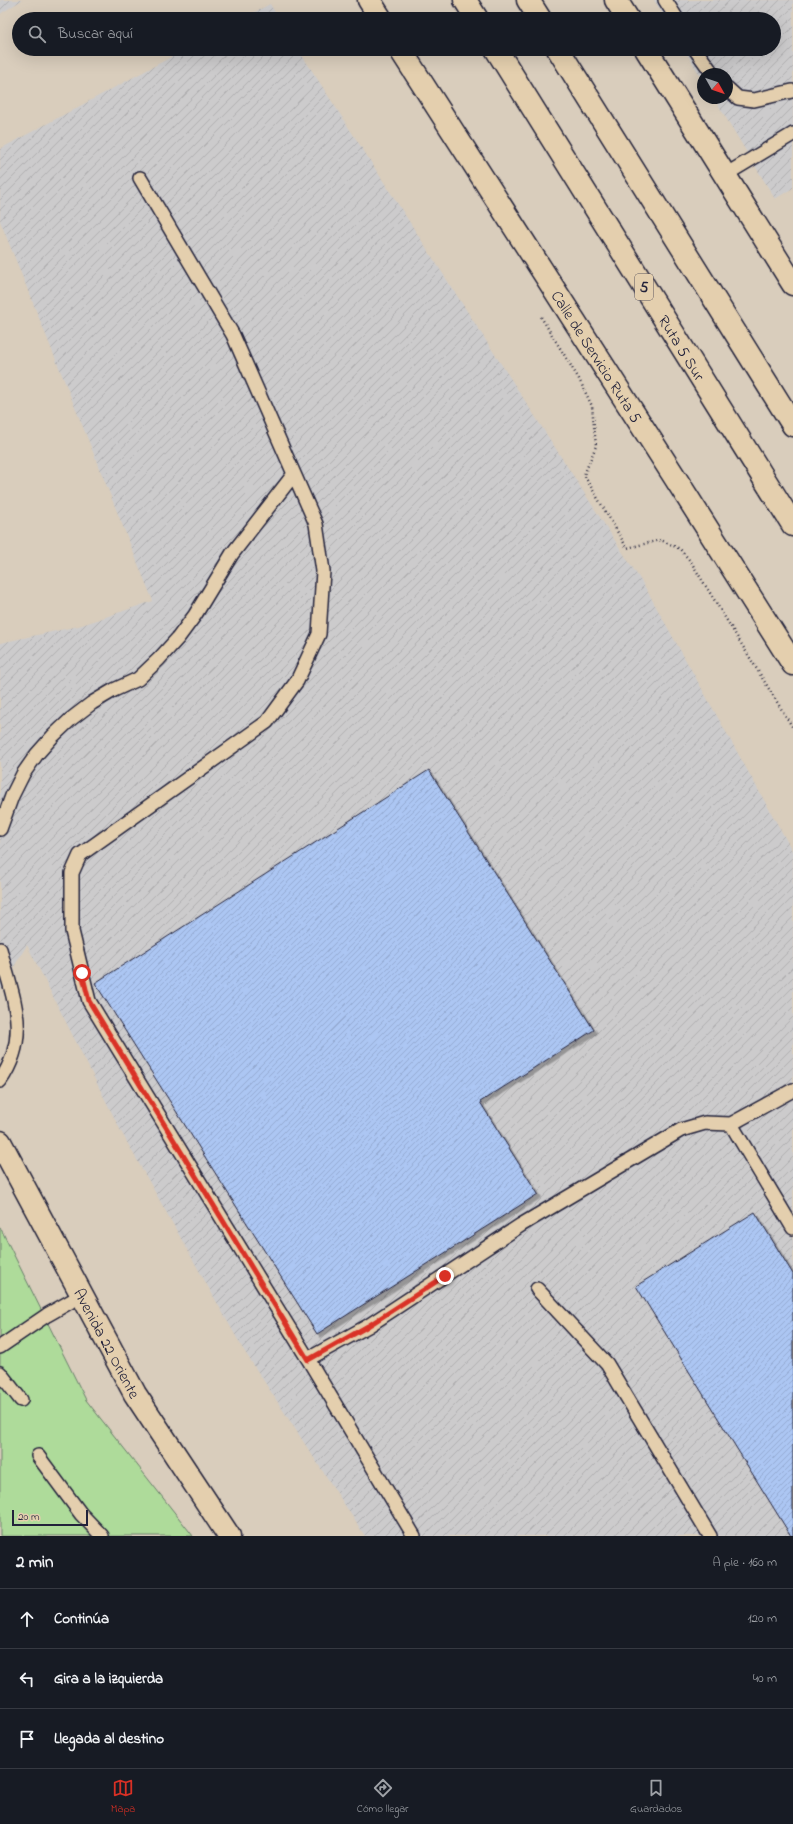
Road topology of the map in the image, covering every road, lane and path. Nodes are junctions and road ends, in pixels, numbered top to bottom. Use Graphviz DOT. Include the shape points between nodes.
graph roads {
  1 [pos="369,0"];
  2 [pos="465,0"];
  3 [pos="528,0"];
  4 [pos="616,0"];
  5 [pos="665,0"];
  6 [pos="377,12"];
  7 [pos="473,12"];
  8 [pos="536,12"];
  9 [pos="624,12"];
  10 [pos="673,12"];
  11 [pos="404,56"];
  12 [pos="500,56"];
  13 [pos="562,56"];
  14 [pos="650,56"];
  15 [pos="700,56"];
  16 [pos="708,68"];
  17 [pos="792,91"];
  18 [pos="733,93"];
  19 [pos="793,134"];
  20 [pos="725,175"];
  21 [pos="140,178"];
  22 [pos="793,284"];
  23 [pos="537,311"];
  24 [pos="793,425"];
  25 [pos="294,474"];
  26 [pos="793,525"];
  27 [pos="793,664"];
  28 [pos="793,728"];
  29 [pos="0,829"];
  30 [pos="0,949"];
  31 [pos="0,1081"];
  32 [pos="793,1090"];
  33 [pos="730,1124"];
  34 [pos="0,1142"];
  35 [pos="793,1228"];
  36 [pos="537,1289"];
  37 [pos="82,1295"];
  38 [pos="0,1347"];
  39 [pos="308,1360"];
  40 [pos="0,1373"];
  41 [pos="21,1400"];
  42 [pos="38,1456"];
  43 [pos="225,1535"];
  44 [pos="102,1536"];
  45 [pos="414,1536"];
  46 [pos="710,1536"];
  1 -- 6 [label="main road"];
  2 -- 7 [label="main road"];
  3 -- 8 [label="main road"];
  4 -- 9 [label="main road"];
  5 -- 10 [label="lane"];
  11 -- 27 [label="main road, Calle de Servicio Ruta 5"];
  12 -- 26 [label="main road, Ruta 5 Sur / 5"];
  13 -- 24 [label="main road"];
  14 -- 20 [label="main road"];
  15 -- 16 [label="lane"];
  17 -- 18 [label="lane" via="754,100 738,98"];
  19 -- 20 [label="lane"];
  20 -- 22 [label="main road"];
  21 -- 25 [label="lane" via="233,335"];
  23 -- 28 [label="path" via="579,378 592,406 596,446 584,475 627,548 661,540 680,549 691,562"];
  25 -- 29 [label="lane" via="232,554 195,615 159,659 138,679 92,703 71,719 37,754 12,796"];
  25 -- 39 [label="lane" via="316,524 323,572 319,634 297,681 267,722 80,855 72,873 72,931 89,1001"];
  30 -- 31 [label="lane" via="16,1003 18,1022 12,1059"];
  32 -- 33 [label="lane"];
  33 -- 35 [label="lane"];
  33 -- 39 [label="lane" via="705,1123 681,1130 521,1225 368,1326"];
  34 -- 37 [label="main road, Avenida 22 Oriente"];
  36 -- 46 [label="lane" via="608,1364"];
  37 -- 38 [label="lane"];
  37 -- 43 [label="main road, Avenida 22 Oriente" via="135,1394"];
  39 -- 45 [label="lane"];
  40 -- 41 [label="lane"];
  42 -- 44 [label="lane" via="80,1514"];
}
